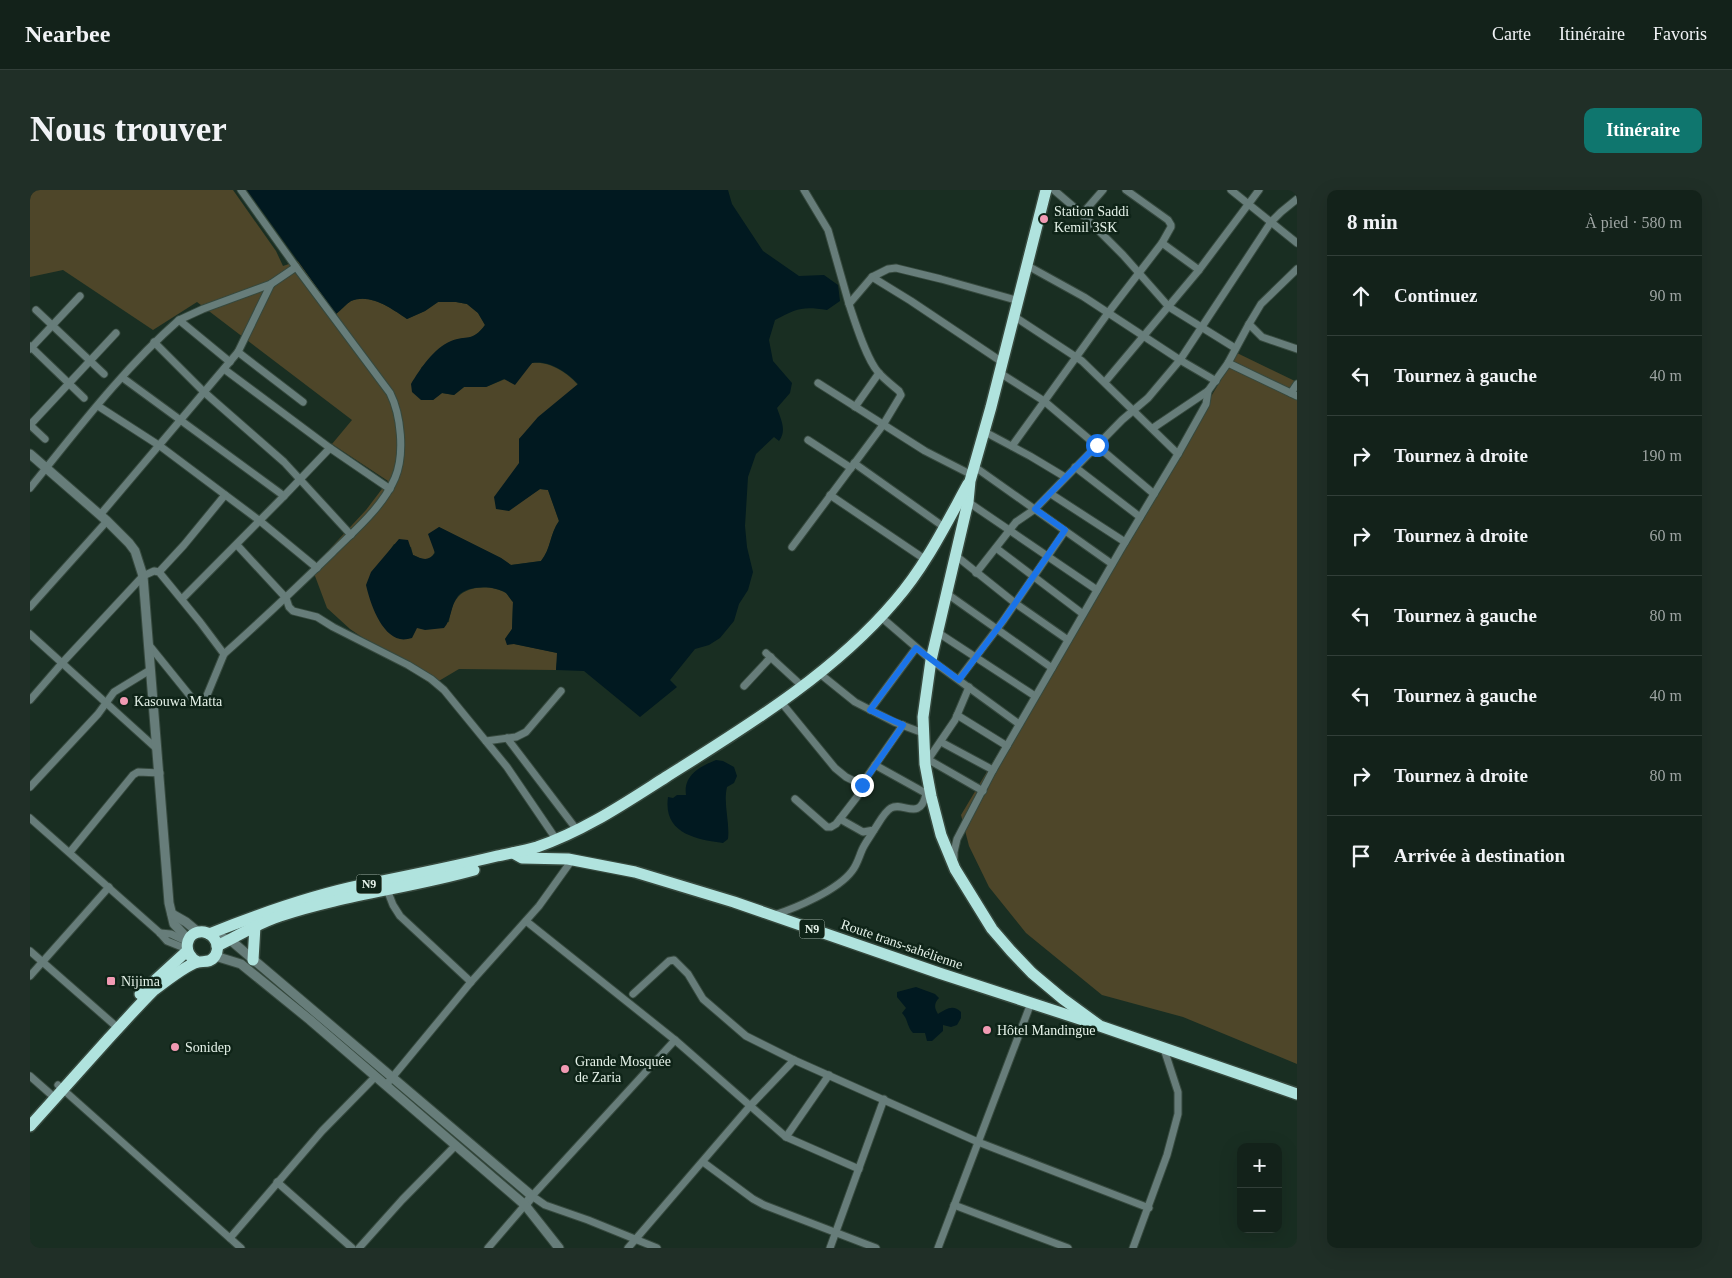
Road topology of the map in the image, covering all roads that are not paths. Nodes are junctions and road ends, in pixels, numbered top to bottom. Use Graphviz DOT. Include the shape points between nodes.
graph roads {
  1 [pos="241,190"];
  2 [pos="804,190"];
  3 [pos="1046,190"];
  4 [pos="1054,190"];
  5 [pos="1103,190"];
  6 [pos="1126,190"];
  7 [pos="1231,190"];
  8 [pos="1259,190"];
  9 [pos="1297,199"];
  10 [pos="1249,204"];
  11 [pos="1082,214"];
  12 [pos="1271,222"];
  13 [pos="1297,243"];
  14 [pos="1162,244"];
  15 [pos="1028,266"];
  16 [pos="296,267"];
  17 [pos="1297,269"];
  18 [pos="1199,270"];
  19 [pos="1139,273"];
  20 [pos="872,277"];
  21 [pos="271,284"];
  22 [pos="80,296"];
  23 [pos="1019,300"];
  24 [pos="849,304"];
  25 [pos="1169,307"];
  26 [pos="36,310"];
  27 [pos="1108,312"];
  28 [pos="1015,317"];
  29 [pos="179,320"];
  30 [pos="1249,324"];
  31 [pos="53,325"];
  32 [pos="1201,328"];
  33 [pos="116,333"];
  34 [pos="1144,337"];
  35 [pos="154,342"];
  36 [pos="30,348"];
  37 [pos="1235,348"];
  38 [pos="1297,349"];
  39 [pos="238,352"];
  40 [pos="1076,357"];
  41 [pos="1180,360"];
  42 [pos="91,361"];
  43 [pos="230,362"];
  44 [pos="1228,363"];
  45 [pos="1001,368"];
  46 [pos="224,370"];
  47 [pos="878,373"];
  48 [pos="104,374"];
  49 [pos="123,378"];
  50 [pos="1216,381"];
  51 [pos="1105,382"];
  52 [pos="818,383"];
  53 [pos="69,384"];
  54 [pos="1297,384"];
  55 [pos="1208,391"];
  56 [pos="204,392"];
  57 [pos="1294,394"];
  58 [pos="84,398"];
  59 [pos="1044,401"];
  60 [pos="303,402"];
  61 [pos="98,406"];
  62 [pos="856,407"];
  63 [pos="1134,410"];
  64 [pos="181,420"];
  65 [pos="30,425"];
  66 [pos="883,425"];
  67 [pos="1153,428"];
  68 [pos="985,432"];
  69 [pos="45,439"];
  70 [pos="808,440"];
  71 [pos="1097,445"];
  72 [pos="160,446"];
  73 [pos="1012,446"];
  74 [pos="330,448"];
  75 [pos="30,454"];
  76 [pos="1178,454"];
  77 [pos="852,466"];
  78 [pos="1075,467"];
  79 [pos="46,468"];
  80 [pos="972,474"];
  81 [pos="1065,478"];
  82 [pos="300,481"];
  83 [pos="30,488"];
  84 [pos="390,489"];
  85 [pos="1051,494"];
  86 [pos="1154,494"];
  87 [pos="224,495"];
  88 [pos="830,495"];
  89 [pos="284,496"];
  90 [pos="968,502"];
  91 [pos="1035,509"];
  92 [pos="1140,517"];
  93 [pos="103,518"];
  94 [pos="260,521"];
  95 [pos="944,527"];
  96 [pos="1010,529"];
  97 [pos="1065,530"];
  98 [pos="351,535"];
  99 [pos="1125,542"];
  100 [pos="237,545"];
  101 [pos="792,547"];
  102 [pos="996,548"];
  103 [pos="956,555"];
  104 [pos="1049,556"];
  105 [pos="926,560"];
  106 [pos="1112,564"];
  107 [pos="317,568"];
  108 [pos="159,572"];
  109 [pos="976,573"];
  110 [pos="143,576"];
  111 [pos="1035,577"];
  112 [pos="1097,590"];
  113 [pos="946,593"];
  114 [pos="286,598"];
  115 [pos="182,599"];
  116 [pos="1015,603"];
  117 [pos="30,606"];
  118 [pos="1083,614"];
  119 [pos="881,618"];
  120 [pos="997,629"];
  121 [pos="938,632"];
  122 [pos="30,634"];
  123 [pos="1068,640"];
  124 [pos="149,645"];
  125 [pos="916,648"];
  126 [pos="224,654"];
  127 [pos="976,657"];
  128 [pos="930,660"];
  129 [pos="63,662"];
  130 [pos="1052,668"];
  131 [pos="150,670"];
  132 [pos="819,673"];
  133 [pos="959,680"];
  134 [pos="744,686"];
  135 [pos="802,686"];
  136 [pos="969,687"];
  137 [pos="560,691"];
  138 [pos="1035,696"];
  139 [pos="30,700"];
  140 [pos="106,702"];
  141 [pos="781,702"];
  142 [pos="870,710"];
  143 [pos="957,715"];
  144 [pos="1019,724"];
  145 [pos="903,725"];
  146 [pos="923,733"];
  147 [pos="507,738"];
  148 [pos="486,741"];
  149 [pos="941,742"];
  150 [pos="1007,746"];
  151 [pos="157,749"];
  152 [pos="927,762"];
  153 [pos="875,764"];
  154 [pos="993,770"];
  155 [pos="160,773"];
  156 [pos="862,785"];
  157 [pos="30,787"];
  158 [pos="983,791"];
  159 [pos="928,795"];
  160 [pos="795,799"];
  161 [pos="30,818"];
  162 [pos="840,819"];
  163 [pos="577,830"];
  164 [pos="874,830"];
  165 [pos="556,839"];
  166 [pos="70,852"];
  167 [pos="516,855"];
  168 [pos="572,860"];
  169 [pos="955,869"];
  170 [pos="386,886"];
  171 [pos="109,887"];
  172 [pos="772,916"];
  173 [pos="526,921"];
  174 [pos="255,926"];
  175 [pos="230,940"];
  176 [pos="193,941"];
  177 [pos="30,951"];
  178 [pos="216,951"];
  179 [pos="253,960"];
  180 [pos="42,962"];
  181 [pos="198,962"];
  182 [pos="30,976"];
  183 [pos="471,982"];
  184 [pos="633,994"];
  185 [pos="1031,1003"];
  186 [pos="115,1026"];
  187 [pos="1100,1026"];
  188 [pos="675,1040"];
  189 [pos="1164,1049"];
  190 [pos="794,1060"];
  191 [pos="829,1075"];
  192 [pos="30,1076"];
  193 [pos="375,1076"];
  194 [pos="389,1082"];
  195 [pos="61,1086"];
  196 [pos="1297,1094"];
  197 [pos="53,1096"];
  198 [pos="884,1099"];
  199 [pos="750,1106"];
  200 [pos="30,1116"];
  201 [pos="30,1126"];
  202 [pos="786,1137"];
  203 [pos="978,1142"];
  204 [pos="455,1146"];
  205 [pos="703,1162"];
  206 [pos="859,1169"];
  207 [pos="277,1182"];
  208 [pos="532,1196"];
  209 [pos="525,1205"];
  210 [pos="954,1205"];
  211 [pos="1149,1208"];
  212 [pos="836,1233"];
  213 [pos="230,1238"];
  214 [pos="636,1240"];
  215 [pos="241,1248"];
  216 [pos="352,1248"];
  217 [pos="359,1248"];
  218 [pos="488,1248"];
  219 [pos="559,1248"];
  220 [pos="628,1248"];
  221 [pos="657,1248"];
  222 [pos="830,1248"];
  223 [pos="876,1248"];
  224 [pos="938,1248"];
  225 [pos="1068,1248"];
  226 [pos="1133,1248"];
  1 -- 16 [label="street"];
  2 -- 24 [label="street" via="828,230"];
  3 -- 15 [label="highway"];
  4 -- 11 [label="street"];
  5 -- 11 [label="street"];
  6 -- 14 [label="street" via="1170,222"];
  7 -- 10 [label="street"];
  8 -- 10 [label="street"];
  9 -- 12 [label="street"];
  10 -- 12 [label="street"];
  10 -- 18 [label="street"];
  11 -- 19 [label="street"];
  12 -- 13 [label="street"];
  12 -- 32 [label="street"];
  14 -- 18 [label="street"];
  14 -- 19 [label="street"];
  15 -- 23 [label="highway"];
  15 -- 27 [label="street"];
  16 -- 21 [label="street"];
  16 -- 84 [label="street" via="395,404 400,455"];
  17 -- 30 [label="street" via="1262,304"];
  18 -- 25 [label="street"];
  19 -- 25 [label="street"];
  19 -- 27 [label="street"];
  20 -- 23 [label="street" via="896,268"];
  20 -- 24 [label="street"];
  20 -- 45 [label="street" via="911,301"];
  21 -- 29 [label="street"];
  21 -- 39 [label="street"];
  22 -- 31 [label="street"];
  23 -- 28 [label="highway"];
  24 -- 47 [label="street"];
  25 -- 32 [label="street"];
  25 -- 34 [label="street"];
  26 -- 31 [label="street"];
  27 -- 34 [label="street"];
  27 -- 40 [label="street"];
  28 -- 40 [label="street"];
  28 -- 45 [label="highway"];
  29 -- 35 [label="street"];
  29 -- 43 [label="street"];
  30 -- 37 [label="street"];
  30 -- 38 [label="street" via="1262,337"];
  31 -- 36 [label="street"];
  31 -- 42 [label="street"];
  32 -- 37 [label="street"];
  32 -- 41 [label="street"];
  33 -- 42 [label="street"];
  34 -- 41 [label="street"];
  34 -- 51 [label="street"];
  35 -- 49 [label="street"];
  35 -- 56 [label="street"];
  36 -- 53 [label="street"];
  37 -- 44 [label="street"];
  39 -- 43 [label="street"];
  39 -- 60 [label="street"];
  40 -- 51 [label="street"];
  40 -- 59 [label="street"];
  41 -- 50 [label="street"];
  41 -- 63 [label="street"];
  42 -- 48 [label="street"];
  42 -- 53 [label="street"];
  43 -- 46 [label="street"];
  44 -- 50 [label="street"];
  44 -- 57 [label="street"];
  45 -- 59 [label="street"];
  45 -- 68 [label="highway"];
  46 -- 56 [label="street"];
  46 -- 74 [label="street"];
  47 -- 62 [label="street"];
  47 -- 66 [label="street" via="901,395"];
  49 -- 61 [label="street"];
  49 -- 64 [label="street"];
  50 -- 55 [label="street"];
  51 -- 63 [label="street"];
  52 -- 62 [label="street"];
  53 -- 58 [label="street"];
  53 -- 65 [label="street"];
  54 -- 57 [label="street"];
  55 -- 67 [label="street"];
  55 -- 76 [label="street" via="1206,404"];
  56 -- 64 [label="street"];
  56 -- 82 [label="street" via="270,448"];
  59 -- 71 [label="street"];
  59 -- 73 [label="street"];
  61 -- 72 [label="street"];
  61 -- 79 [label="street"];
  62 -- 66 [label="street"];
  63 -- 67 [label="street"];
  63 -- 71 [label="street"];
  64 -- 72 [label="street"];
  64 -- 89 [label="street"];
  65 -- 69 [label="street"];
  66 -- 77 [label="street"];
  66 -- 80 [label="street" via="931,455"];
  67 -- 76 [label="street"];
  68 -- 73 [label="street"];
  68 -- 80 [label="highway"];
  70 -- 77 [label="street"];
  71 -- 78 [label="street"];
  71 -- 86 [label="street"];
  72 -- 87 [label="street"];
  72 -- 93 [label="street"];
  73 -- 81 [label="street"];
  74 -- 82 [label="street"];
  74 -- 84 [label="street"];
  75 -- 79 [label="street"];
  76 -- 86 [label="street"];
  77 -- 88 [label="street"];
  77 -- 95 [label="street"];
  78 -- 81 [label="street"];
  78 -- 92 [label="street"];
  79 -- 83 [label="street"];
  79 -- 93 [label="street"];
  80 -- 90 [label="highway"];
  80 -- 91 [label="street"];
  80 -- 95 [label="highway, Route trans-sahélienne / N9"];
  81 -- 85 [label="street"];
  82 -- 89 [label="street"];
  82 -- 98 [label="street"];
  84 -- 98 [label="street" via="376,510"];
  85 -- 91 [label="street"];
  85 -- 99 [label="street"];
  86 -- 92 [label="street"];
  87 -- 94 [label="street"];
  87 -- 108 [label="street"];
  88 -- 101 [label="street"];
  88 -- 105 [label="street"];
  89 -- 94 [label="street"];
  90 -- 96 [label="street"];
  90 -- 103 [label="highway"];
  91 -- 96 [label="street"];
  91 -- 97 [label="street"];
  92 -- 99 [label="street"];
  93 -- 110 [label="street" via="135,551"];
  93 -- 117 [label="street"];
  94 -- 100 [label="street"];
  94 -- 107 [label="street"];
  95 -- 105 [label="highway, Route trans-sahélienne / N9"];
  96 -- 102 [label="street"];
  96 -- 104 [label="street"];
  97 -- 104 [label="street"];
  97 -- 106 [label="street"];
  98 -- 107 [label="street"];
  99 -- 106 [label="street"];
  100 -- 114 [label="street"];
  100 -- 115 [label="street"];
  102 -- 109 [label="street"];
  102 -- 111 [label="street"];
  103 -- 109 [label="street"];
  103 -- 113 [label="highway"];
  104 -- 111 [label="street"];
  104 -- 112 [label="street"];
  105 -- 119 [label="highway, Route trans-sahélienne / N9"];
  106 -- 112 [label="street"];
  107 -- 114 [label="street"];
  108 -- 110 [label="street"];
  108 -- 115 [label="street"];
  109 -- 116 [label="street"];
  110 -- 124 [label="street"];
  110 -- 129 [label="street"];
  111 -- 116 [label="street"];
  111 -- 118 [label="street"];
  112 -- 118 [label="street"];
  113 -- 120 [label="street"];
  113 -- 121 [label="highway"];
  114 -- 126 [label="street"];
  114 -- 148 [label="street" via="293,610 317,617 422,672 444,690"];
  115 -- 126 [label="street"];
  116 -- 120 [label="street"];
  116 -- 123 [label="street"];
  118 -- 123 [label="street"];
  119 -- 125 [label="street"];
  119 -- 132 [label="highway, Route trans-sahélienne / N9"];
  120 -- 127 [label="street"];
  120 -- 130 [label="street"];
  121 -- 127 [label="street"];
  121 -- 128 [label="highway"];
  122 -- 129 [label="street"];
  123 -- 130 [label="street"];
  124 -- 126 [label="street" via="199,703 205,700"];
  124 -- 131 [label="street"];
  125 -- 128 [label="street"];
  125 -- 142 [label="street"];
  127 -- 133 [label="street"];
  127 -- 138 [label="street"];
  128 -- 133 [label="street"];
  128 -- 146 [label="highway" via="924,696"];
  129 -- 139 [label="street"];
  129 -- 140 [label="street"];
  130 -- 138 [label="street"];
  131 -- 140 [label="street" via="121,686"];
  131 -- 151 [label="street"];
  132 -- 135 [label="highway, Route trans-sahélienne / N9"];
  132 -- 142 [label="street"];
  133 -- 136 [label="street"];
  134 -- 135 [label="street" via="768,655"];
  135 -- 141 [label="highway, Route trans-sahélienne / N9"];
  136 -- 143 [label="street"];
  136 -- 144 [label="street"];
  137 -- 147 [label="street" via="526,732"];
  138 -- 144 [label="street"];
  140 -- 151 [label="street"];
  140 -- 157 [label="street"];
  141 -- 156 [label="street" via="835,768"];
  141 -- 163 [label="highway, Route trans-sahélienne / N9" via="678,770"];
  142 -- 145 [label="street"];
  143 -- 149 [label="street"];
  143 -- 150 [label="street"];
  144 -- 150 [label="street"];
  145 -- 146 [label="street"];
  145 -- 153 [label="street"];
  146 -- 152 [label="highway"];
  147 -- 148 [label="street"];
  147 -- 163 [label="street"];
  148 -- 165 [label="street"];
  149 -- 152 [label="street"];
  149 -- 154 [label="street"];
  150 -- 154 [label="street"];
  151 -- 155 [label="street"];
  152 -- 158 [label="street"];
  152 -- 159 [label="highway"];
  153 -- 156 [label="street"];
  153 -- 159 [label="street"];
  154 -- 158 [label="street"];
  155 -- 166 [label="street" via="138,772 133,775"];
  155 -- 176 [label="street" via="169,903 172,914 186,922"];
  156 -- 162 [label="street"];
  158 -- 169 [label="street" via="957,839"];
  159 -- 164 [label="street" via="915,809 892,808"];
  159 -- 169 [label="highway"];
  160 -- 162 [label="street" via="827,827"];
  161 -- 166 [label="street"];
  162 -- 164 [label="street" via="862,832"];
  163 -- 165 [label="highway, Route trans-sahélienne / N9"];
  164 -- 172 [label="street" via="846,877 819,895"];
  165 -- 167 [label="highway, Route trans-sahélienne / N9"];
  166 -- 171 [label="street"];
  167 -- 168 [label="highway, Route trans-sahélienne / N9"];
  167 -- 170 [label="highway, Route trans-sahélienne / N9"];
  168 -- 172 [label="highway, Route trans-sahélienne / N9" via="636,872"];
  168 -- 173 [label="street"];
  169 -- 187 [label="highway" via="992,929 1011,951 1032,973"];
  170 -- 174 [label="highway, Route trans-sahélienne / N9" via="308,907"];
  170 -- 176 [label="highway, Route trans-sahélienne / N9" via="361,885 285,905"];
  170 -- 183 [label="street" via="400,916"];
  171 -- 176 [label="street" via="160,933"];
  171 -- 180 [label="street"];
  172 -- 185 [label="highway, Route trans-sahélienne / N9"];
  173 -- 183 [label="street"];
  173 -- 188 [label="street"];
  174 -- 175 [label="highway, Route trans-sahélienne / N9"];
  174 -- 179 [label="highway"];
  175 -- 176 [label="street"];
  175 -- 178 [label="highway, Route trans-sahélienne / N9"];
  175 -- 179 [label="street"];
  176 -- 178 [label="highway" via="214,938"];
  176 -- 181 [label="highway" via="192,958"];
  176 -- 186 [label="highway, Route trans-sahélienne / N9"];
  177 -- 180 [label="street"];
  178 -- 181 [label="highway, Route trans-sahélienne / N9" via="208,962"];
  178 -- 193 [label="street" via="241,964"];
  179 -- 194 [label="street"];
  180 -- 182 [label="street"];
  180 -- 186 [label="street"];
  181 -- 186 [label="highway, Route trans-sahélienne / N9" via="154,990"];
  183 -- 194 [label="street"];
  184 -- 190 [label="street" via="674,960 688,974 703,999 734,1027"];
  185 -- 187 [label="highway, Route trans-sahélienne / N9"];
  185 -- 203 [label="street"];
  186 -- 195 [label="highway, Route trans-sahélienne / N9"];
  187 -- 189 [label="highway, Route trans-sahélienne"];
  188 -- 199 [label="street"];
  188 -- 208 [label="street"];
  189 -- 196 [label="highway, Route trans-sahélienne"];
  189 -- 211 [label="street" via="1176,1082 1179,1104 1167,1156"];
  190 -- 191 [label="street"];
  190 -- 199 [label="street"];
  191 -- 198 [label="street"];
  191 -- 202 [label="street"];
  192 -- 197 [label="street"];
  193 -- 194 [label="street"];
  193 -- 207 [label="street"];
  194 -- 204 [label="street"];
  194 -- 208 [label="street"];
  195 -- 197 [label="highway, Route trans-sahélienne / N9"];
  195 -- 213 [label="street"];
  197 -- 200 [label="highway, Route trans-sahélienne / N9"];
  197 -- 201 [label="highway, Route trans-sahélienne / N9"];
  198 -- 203 [label="street"];
  198 -- 206 [label="street"];
  199 -- 202 [label="street"];
  199 -- 205 [label="street"];
  202 -- 206 [label="street"];
  203 -- 210 [label="street"];
  203 -- 211 [label="street"];
  204 -- 209 [label="street"];
  204 -- 217 [label="street"];
  205 -- 212 [label="street" via="753,1200"];
  205 -- 214 [label="street"];
  206 -- 212 [label="street"];
  207 -- 213 [label="street"];
  207 -- 216 [label="street"];
  208 -- 209 [label="street"];
  208 -- 214 [label="street" via="544,1205"];
  209 -- 218 [label="street"];
  209 -- 219 [label="street"];
  210 -- 224 [label="street"];
  210 -- 225 [label="street"];
  211 -- 226 [label="street"];
  212 -- 222 [label="street"];
  212 -- 223 [label="street"];
  213 -- 215 [label="street"];
  214 -- 220 [label="street"];
  214 -- 221 [label="street"];
}
